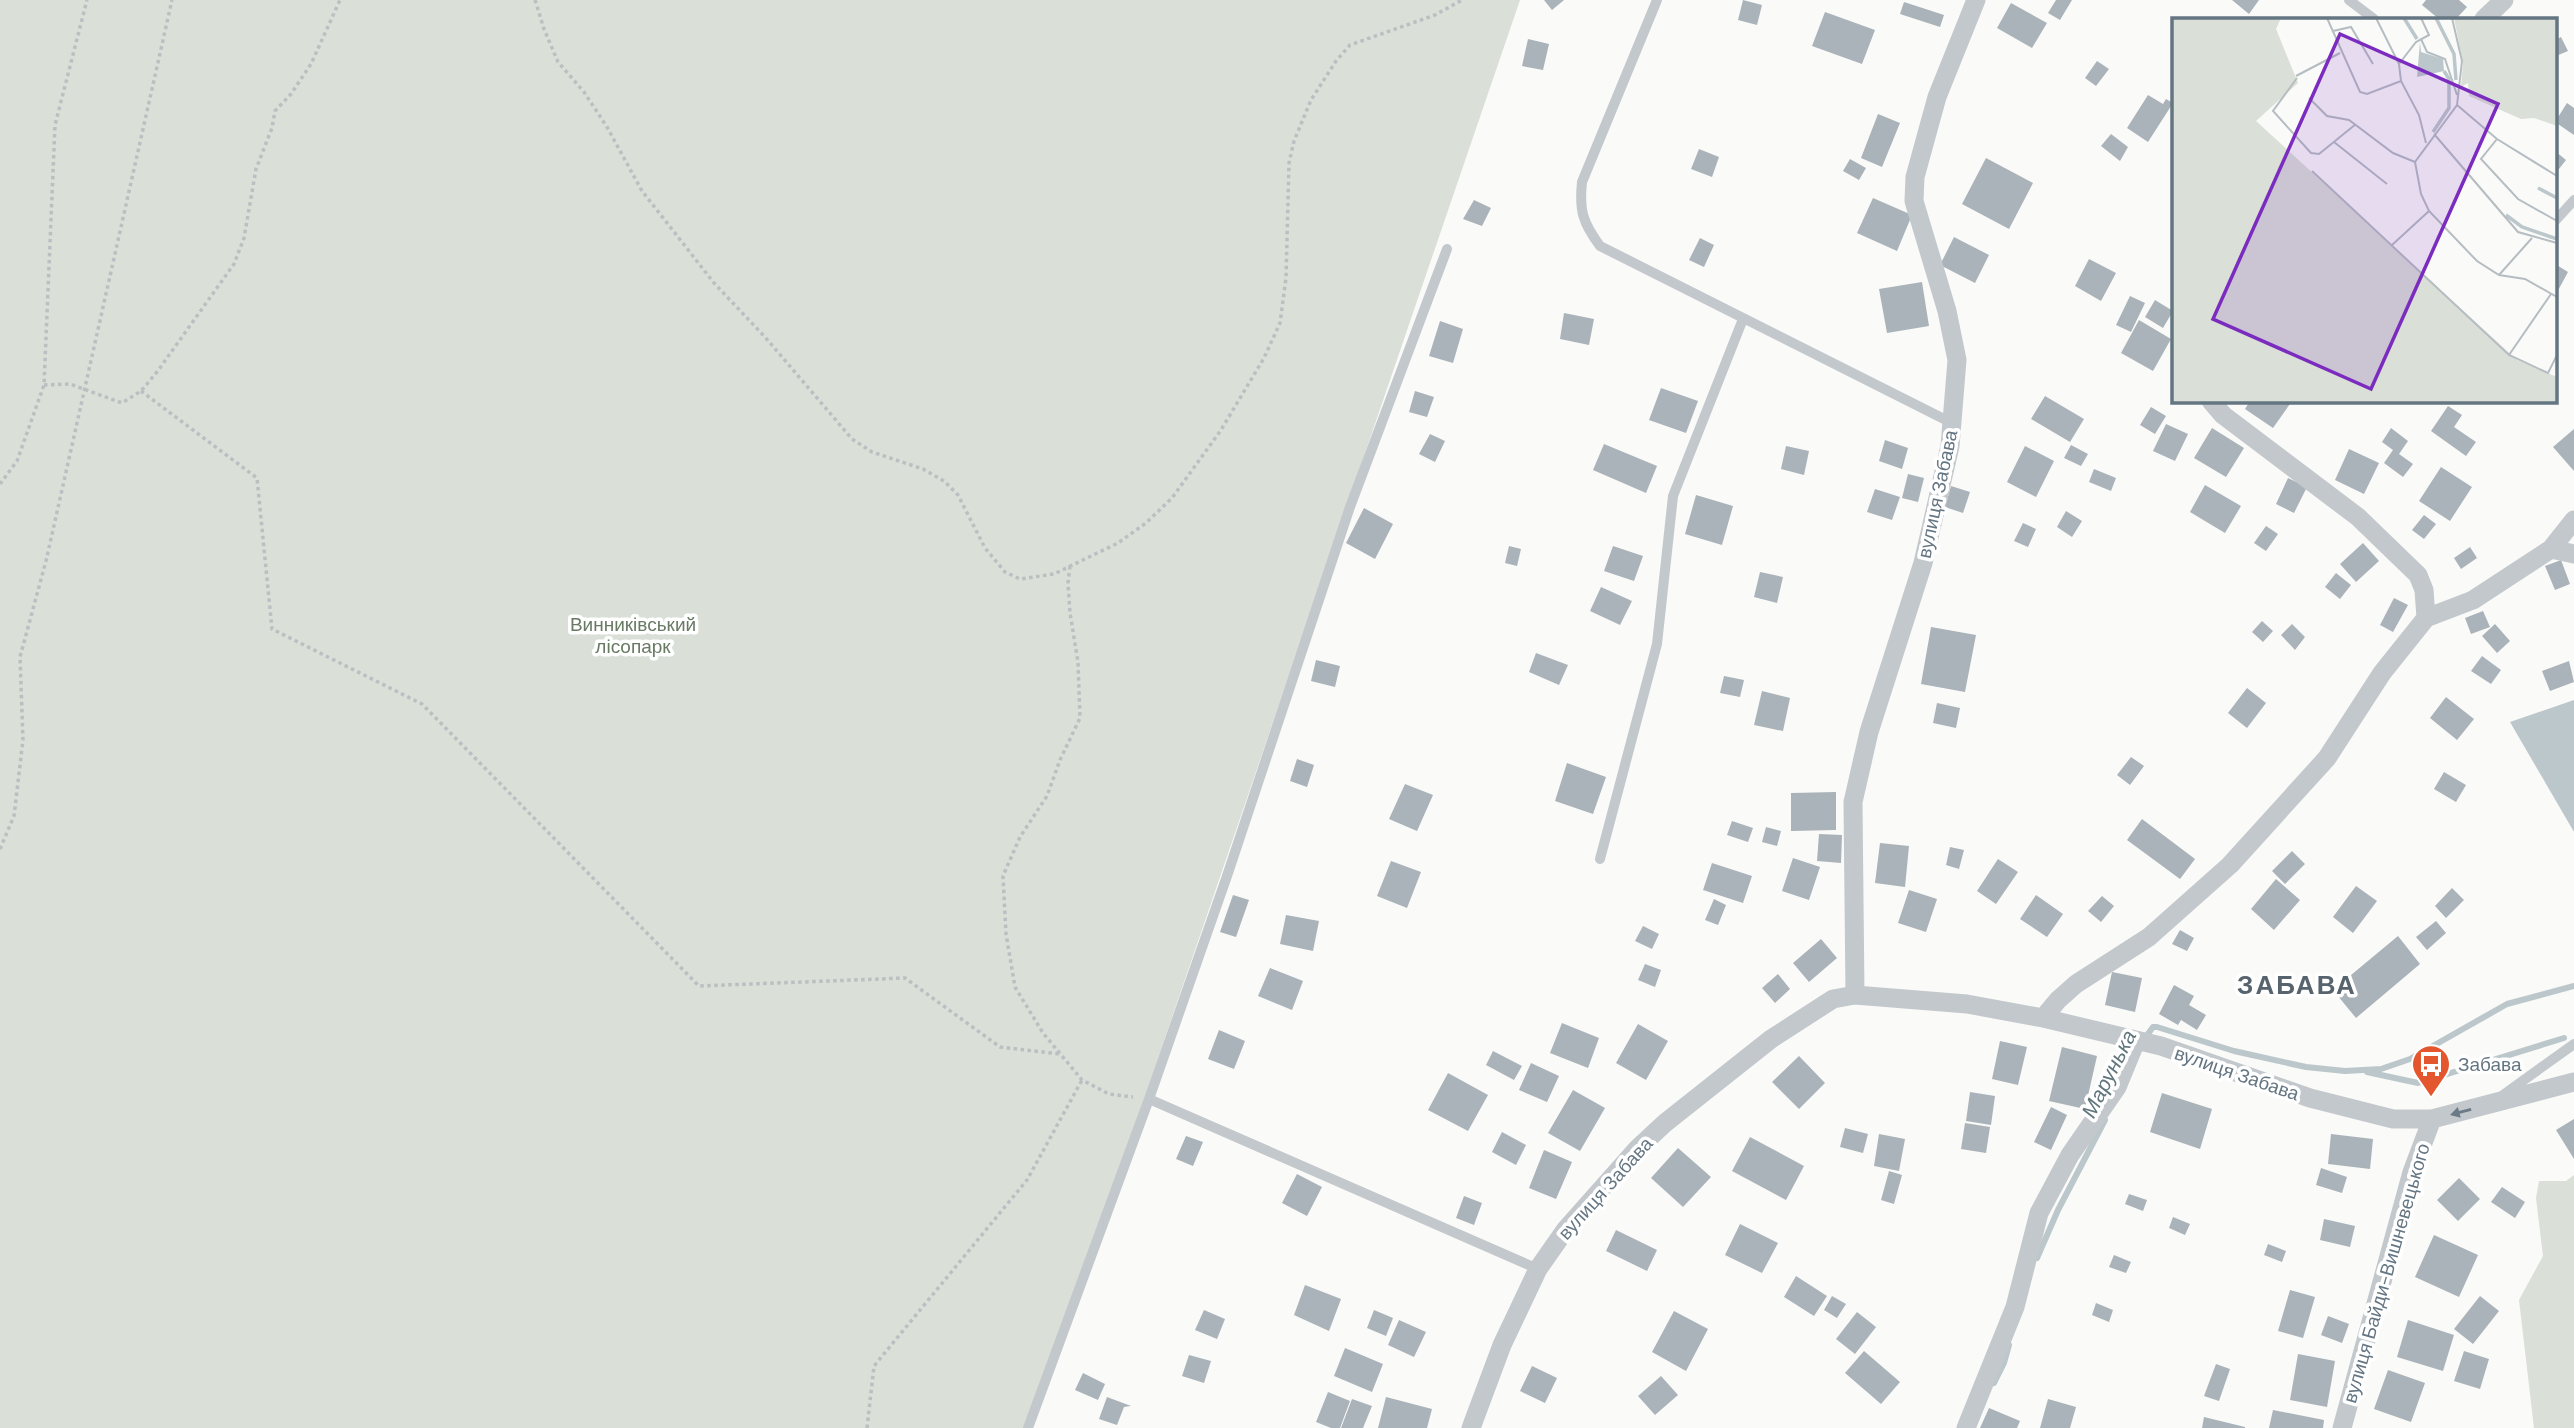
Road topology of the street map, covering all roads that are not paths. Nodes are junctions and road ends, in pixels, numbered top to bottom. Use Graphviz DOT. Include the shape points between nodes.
graph roads {
  1 [pos="1657,0"];
  2 [pos="1976,0"];
  3 [pos="2349,0"];
  4 [pos="2504,0"];
  5 [pos="2373,18"];
  6 [pos="2485,18"];
  7 [pos="2574,200"];
  8 [pos="2556,220"];
  9 [pos="1447,249"];
  10 [pos="1743,319"];
  11 [pos="2212,402"];
  12 [pos="1953,423"];
  13 [pos="2574,520"];
  14 [pos="2551,549"];
  15 [pos="2574,554"];
  16 [pos="2426,618"];
  17 [pos="1600,859"];
  18 [pos="1855,995"];
  19 [pos="2043,1018"];
  20 [pos="2138,1042"];
  21 [pos="2574,1044"];
  22 [pos="2574,1082"];
  23 [pos="1149,1099"];
  24 [pos="2491,1104"];
  25 [pos="2432,1119"];
  26 [pos="1538,1269"];
  27 [pos="1028,1428"];
  28 [pos="1471,1428"];
  29 [pos="1966,1428"];
  30 [pos="2342,1428"];
  1 -- 10 [label="lane" via="1582,182 1585,227 1600,246"];
  2 -- 12 [label="street, вулиця Забава" via="1937,97 1914,189 1957,360"];
  3 -- 5 [label="lane"];
  4 -- 6 [label="street"];
  7 -- 8 [label="lane"];
  9 -- 23 [label="lane" via="1350,507"];
  10 -- 12 [label="lane"];
  10 -- 17 [label="lane" via="1673,496 1657,644"];
  11 -- 16 [label="street" via="2358,517 2418,575"];
  12 -- 18 [label="street, вулиця Забава" via="1923,563 1869,732 1853,802"];
  13 -- 14 [label="street"];
  14 -- 15 [label="street"];
  14 -- 16 [label="street" via="2473,600"];
  16 -- 19 [label="street" via="2382,673 2326,758 2230,865 2149,937 2076,984"];
  18 -- 19 [label="street, вулиця Забава" via="1967,1004"];
  18 -- 26 [label="street, вулиця Забава" via="1833,999 1771,1039 1665,1123 1566,1229"];
  19 -- 20 [label="street, вулиця Забава"];
  20 -- 25 [label="street, вулиця Забава" via="2310,1098 2393,1119"];
  20 -- 29 [label="street" via="2117,1087 2070,1155 2039,1213 2015,1307"];
  21 -- 24 [label="lane"];
  22 -- 24 [label="street, вулиця Забава"];
  23 -- 26 [label="lane"];
  23 -- 27 [label="lane"];
  24 -- 25 [label="street, вулиця Забава, one-way"];
  25 -- 30 [label="street, вулиця Байди-Вишневецького" via="2412,1172"];
  26 -- 28 [label="street, вулиця Забава"];
}
